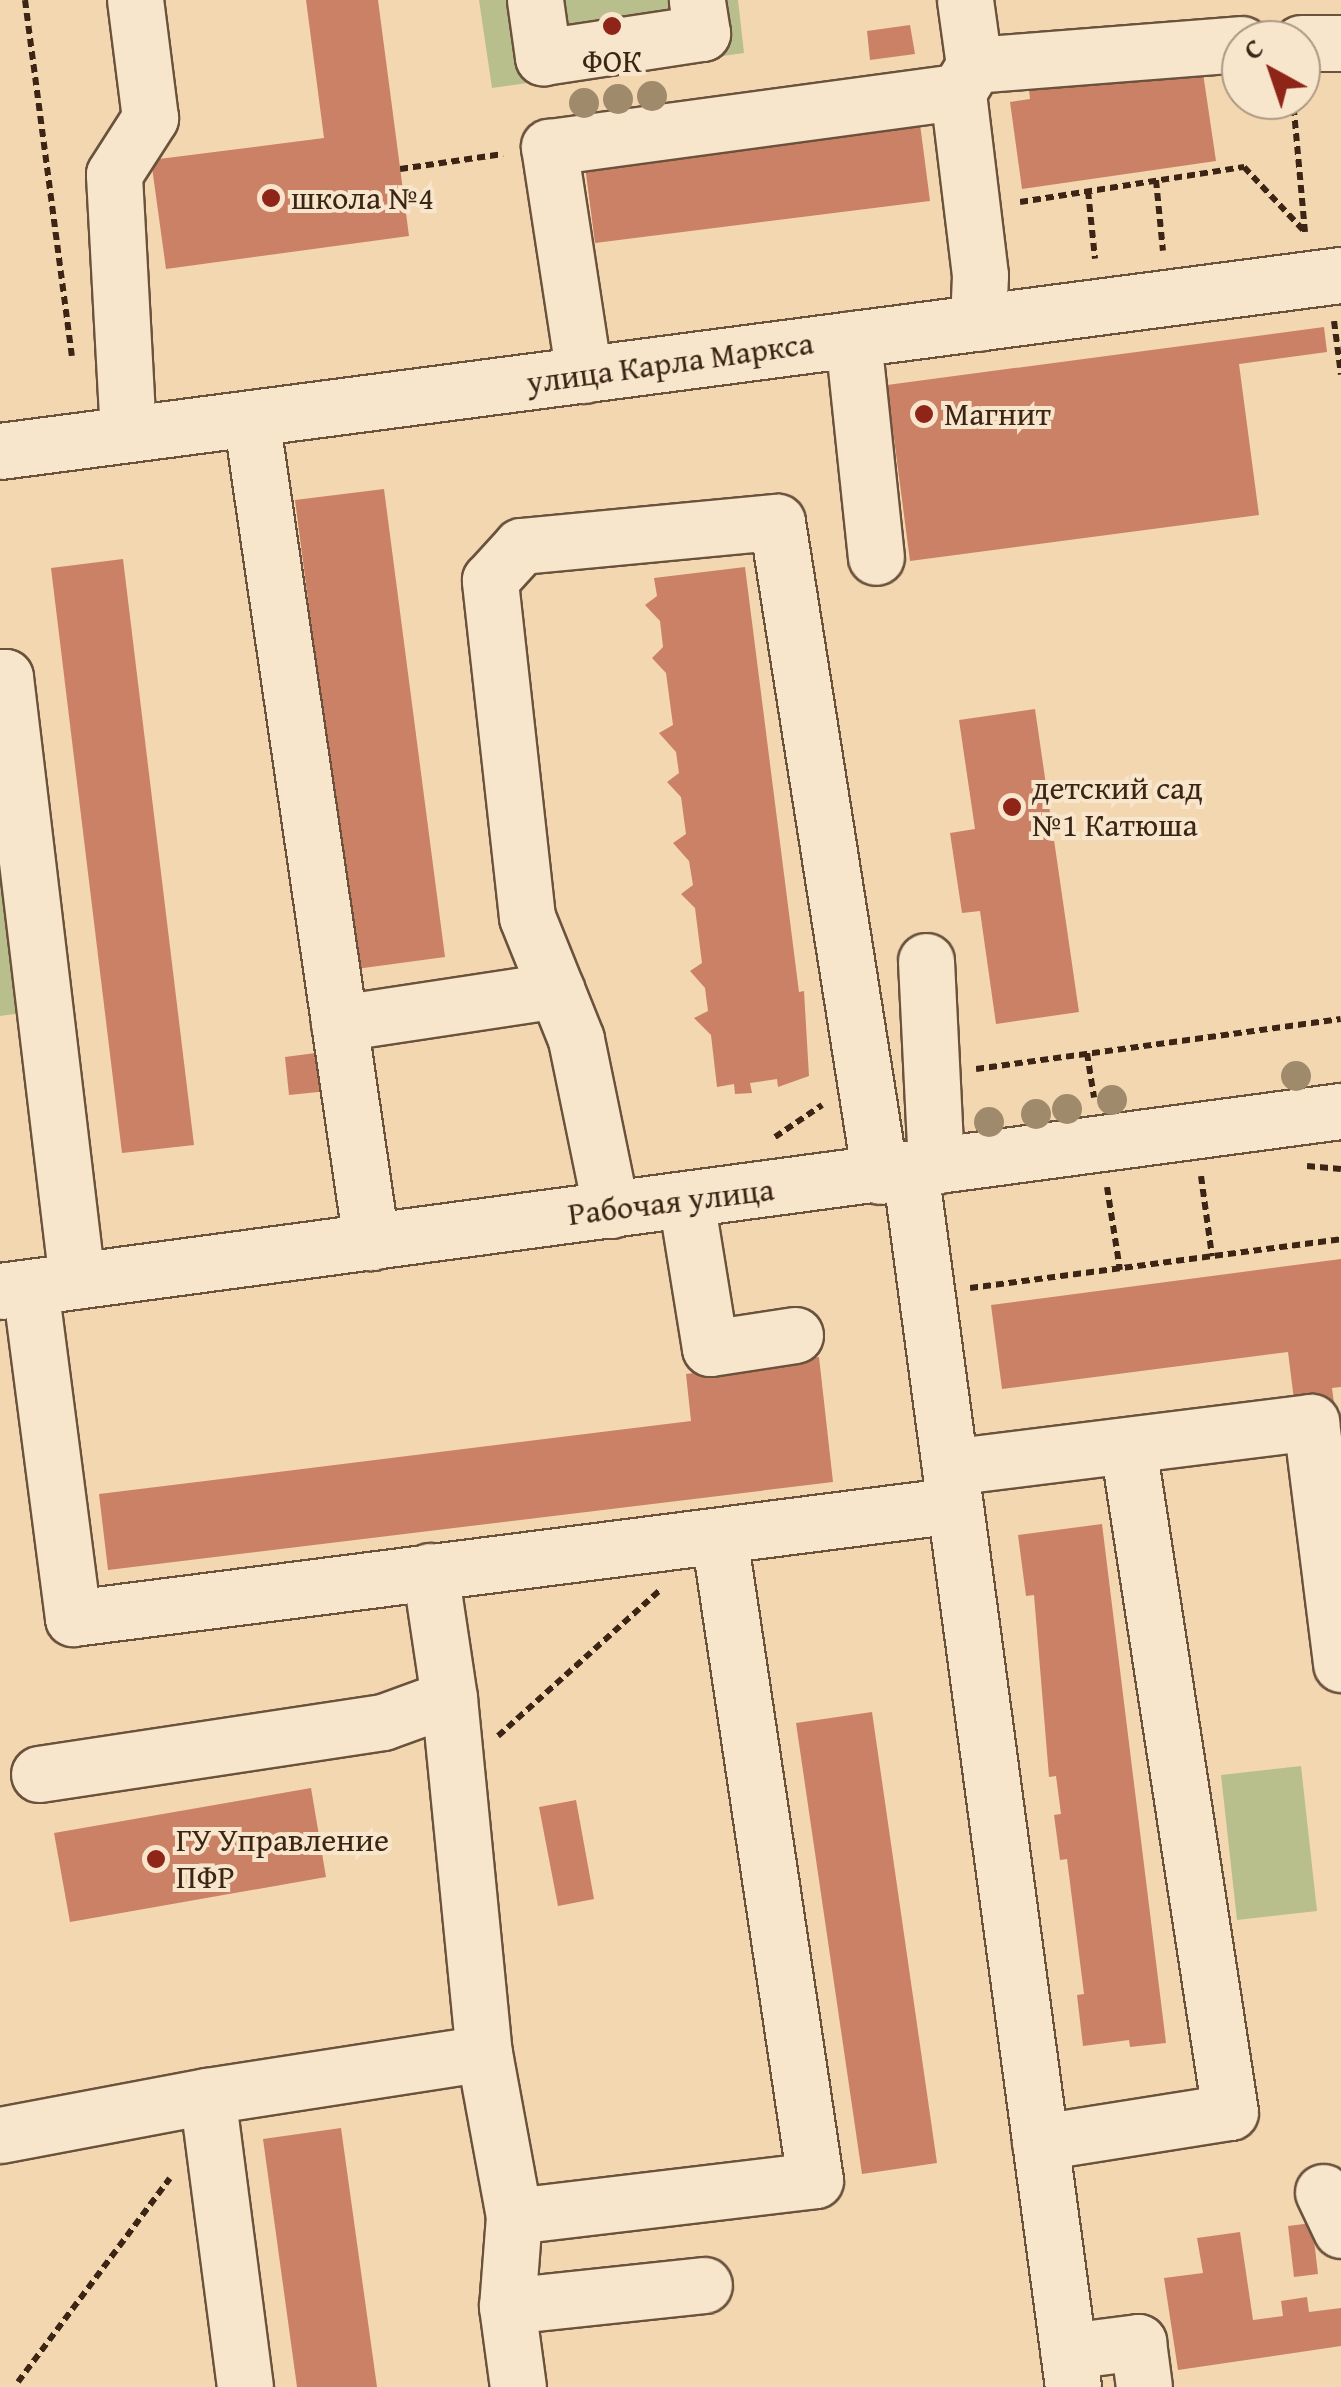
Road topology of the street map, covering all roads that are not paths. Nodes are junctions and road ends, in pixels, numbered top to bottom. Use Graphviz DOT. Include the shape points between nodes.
graph roads {
  1 [pos="136,0"];
  2 [pos="535,0"];
  3 [pos="697,0"];
  4 [pos="965,0"];
  5 [pos="1146,23"];
  6 [pos="1221,40"];
  7 [pos="543,57"];
  8 [pos="966,78"];
  9 [pos="553,148"];
  10 [pos="1337,293"];
  11 [pos="978,323"];
  12 [pos="853,339"];
  13 [pos="584,375"];
  14 [pos="251,418"];
  15 [pos="128,434"];
  16 [pos="0,451"];
  17 [pos="876,557"];
  18 [pos="0,677"];
  19 [pos="926,961"];
  20 [pos="557,990"];
  21 [pos="339,1023"];
  22 [pos="1341,1112"];
  23 [pos="909,1170"];
  24 [pos="686,1200"];
  25 [pos="611,1210"];
  26 [pos="371,1242"];
  27 [pos="36,1287"];
  28 [pos="795,1335"];
  29 [pos="1128,1448"];
  30 [pos="952,1486"];
  31 [pos="719,1536"];
  32 [pos="430,1571"];
  33 [pos="1341,1664"];
  34 [pos="448,1698"];
  35 [pos="38,1774"];
  36 [pos="484,2053"];
  37 [pos="207,2096"];
  38 [pos="0,2135"];
  39 [pos="1040,2142"];
  40 [pos="514,2216"];
  41 [pos="704,2285"];
  42 [pos="507,2306"];
  43 [pos="1071,2369"];
  44 [pos="245,2387"];
  45 [pos="518,2387"];
  46 [pos="1144,2387"];
  1 -- 15 [label="street" via="150,118 114,174"];
  2 -- 7 [label="street"];
  3 -- 7 [label="street" via="702,33"];
  4 -- 8 [label="street"];
  5 -- 6 [label="street"];
  5 -- 8 [label="street"];
  7 -- 9 [label="street"];
  8 -- 9 [label="street"];
  8 -- 11 [label="street"];
  9 -- 13 [label="street"];
  10 -- 11 [label="street, улица Карла Маркса"];
  11 -- 12 [label="street, улица Карла Маркса"];
  12 -- 13 [label="street, улица Карла Маркса"];
  12 -- 17 [label="street"];
  13 -- 14 [label="street, улица Карла Маркса"];
  14 -- 15 [label="street, улица Карла Маркса"];
  14 -- 21 [label="street"];
  15 -- 16 [label="street, улица Карла Маркса"];
  18 -- 27 [label="street" via="8,696"];
  19 -- 23 [label="street" via="933,1075"];
  20 -- 21 [label="street"];
  20 -- 23 [label="street" via="527,917 490,580 521,546 777,522 866,1076"];
  20 -- 25 [label="street" via="576,1039"];
  21 -- 26 [label="street"];
  22 -- 23 [label="street, Рабочая улица"];
  23 -- 24 [label="street, Рабочая улица"];
  23 -- 30 [label="street"];
  24 -- 25 [label="street, Рабочая улица"];
  24 -- 28 [label="street" via="710,1348"];
  25 -- 26 [label="street, Рабочая улица"];
  26 -- 27 [label="street, Рабочая улица"];
  27 -- 32 [label="street" via="73,1618"];
  29 -- 30 [label="street"];
  29 -- 33 [label="street" via="1311,1422"];
  29 -- 39 [label="street" via="1230,2112"];
  30 -- 31 [label="street"];
  30 -- 39 [label="street"];
  31 -- 32 [label="street"];
  31 -- 40 [label="street" via="815,2180"];
  32 -- 34 [label="street"];
  34 -- 35 [label="street" via="383,1722"];
  34 -- 36 [label="street"];
  36 -- 37 [label="street"];
  36 -- 40 [label="street"];
  37 -- 38 [label="street"];
  37 -- 44 [label="street"];
  39 -- 43 [label="street"];
  40 -- 42 [label="street"];
  41 -- 42 [label="street"];
  42 -- 45 [label="street"];
  43 -- 46 [label="street" via="1138,2342"];
}
